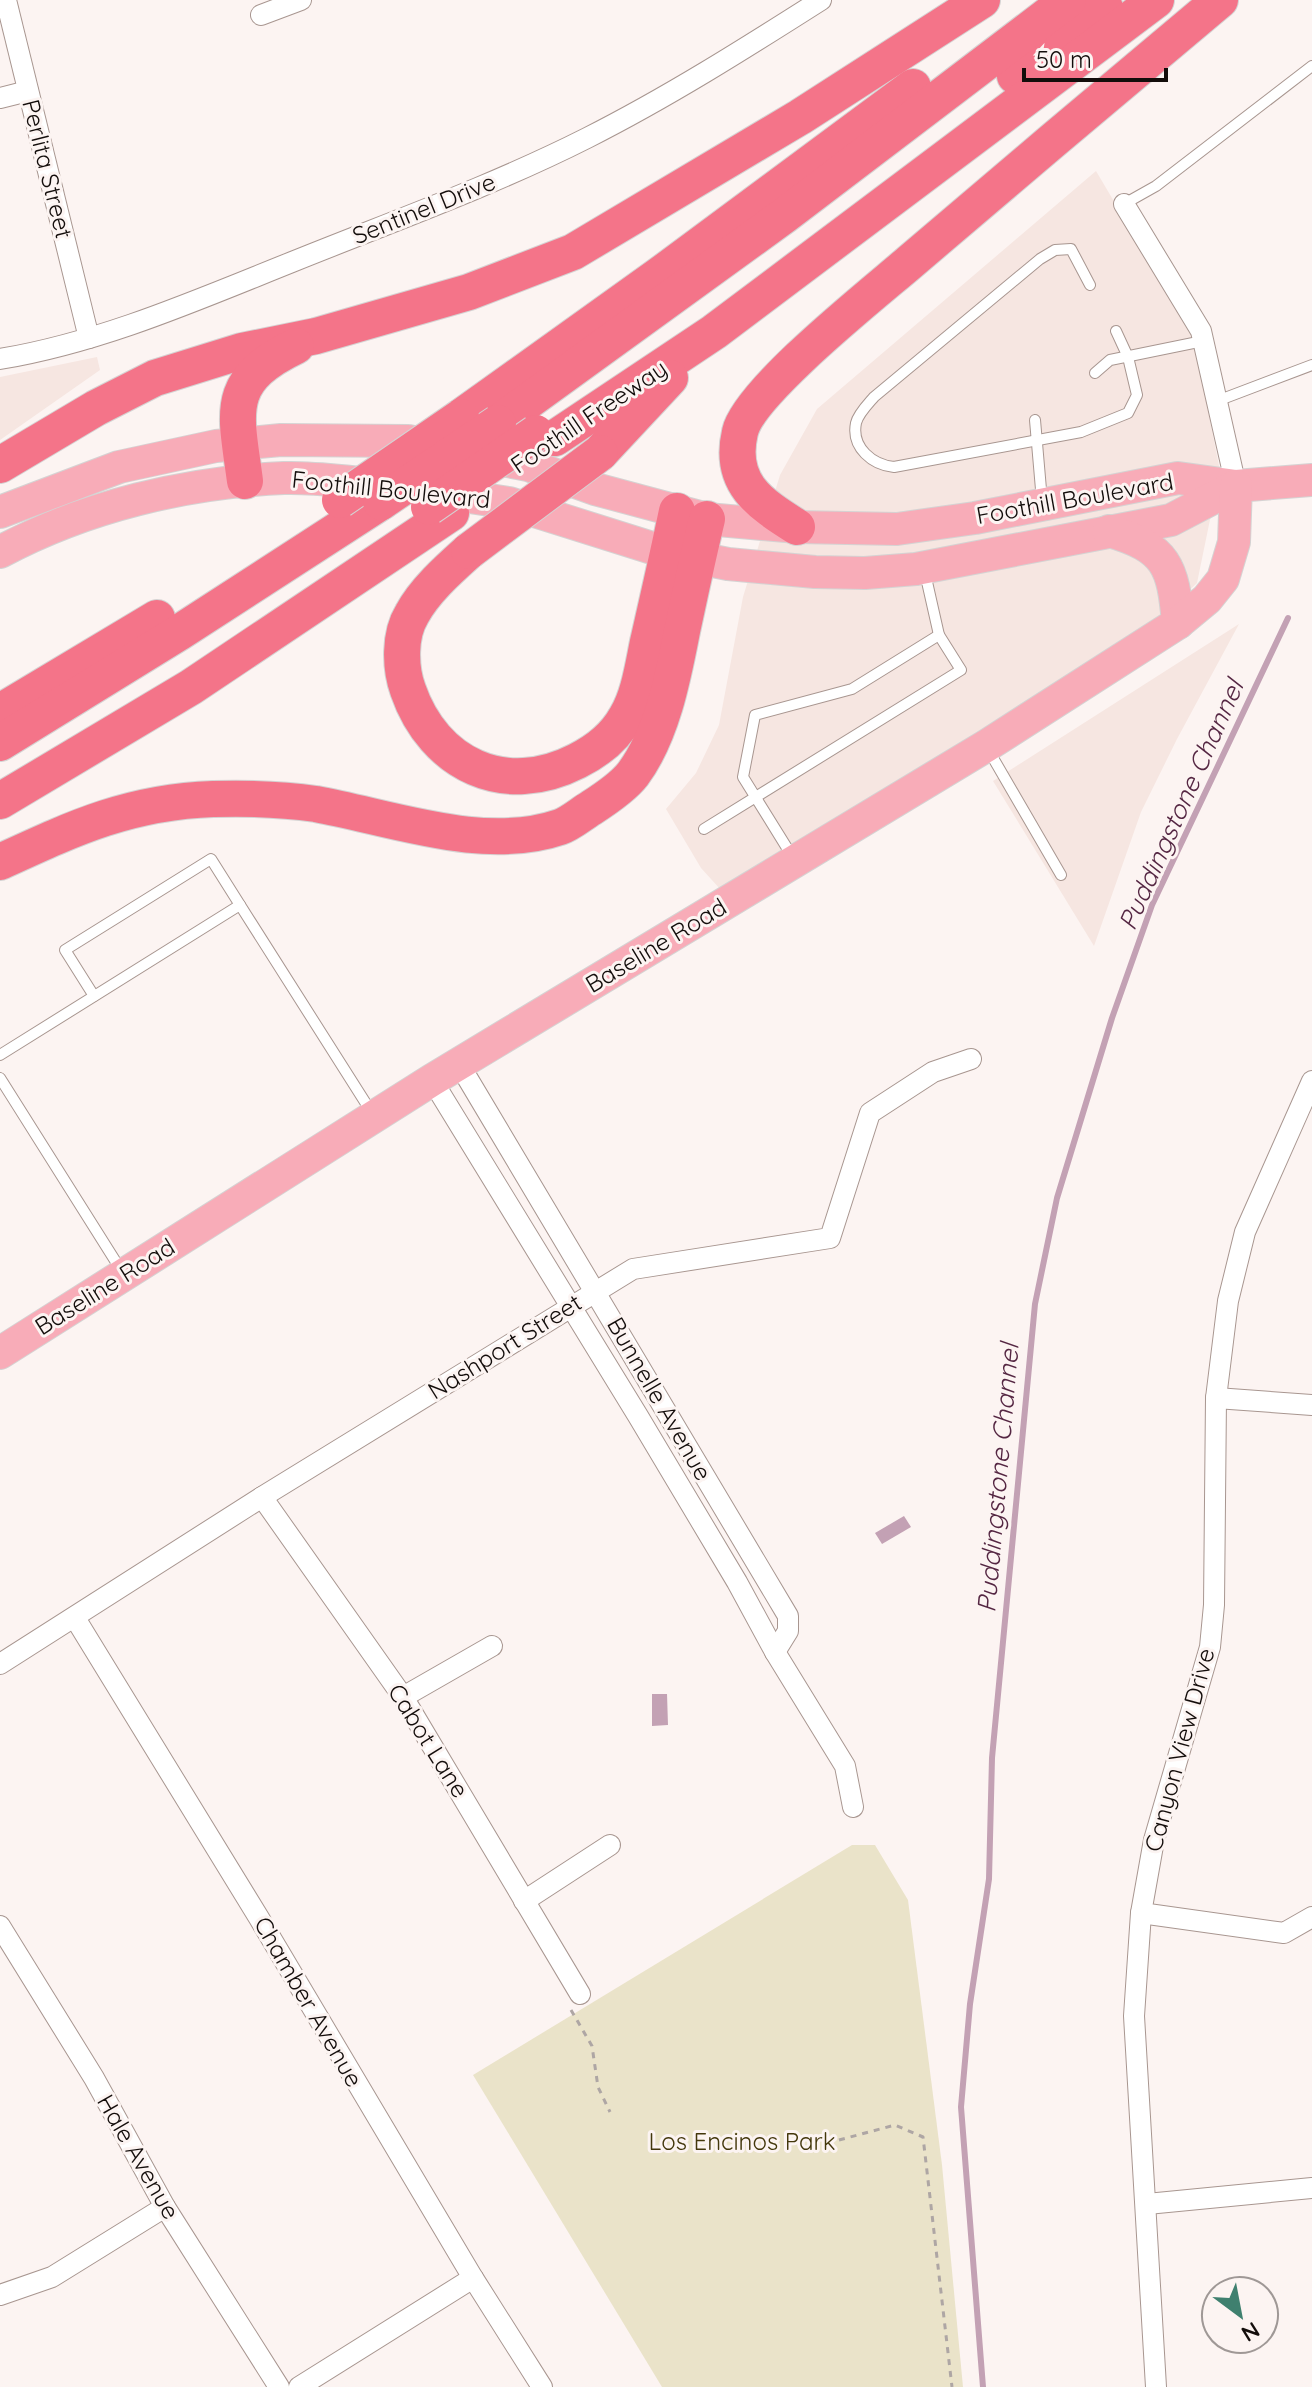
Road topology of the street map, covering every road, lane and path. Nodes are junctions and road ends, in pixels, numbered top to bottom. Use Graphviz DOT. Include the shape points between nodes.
graph roads {
  1 [pos="6,0"];
  2 [pos="301,0"];
  3 [pos="821,0"];
  4 [pos="982,0"];
  5 [pos="1035,0"];
  6 [pos="1068,0"];
  7 [pos="1115,0"];
  8 [pos="1156,0"];
  9 [pos="1220,0"];
  10 [pos="261,15"];
  11 [pos="1312,66"];
  12 [pos="28,91"];
  13 [pos="0,98"];
  14 [pos="1124,204"];
  15 [pos="1090,285"];
  16 [pos="1116,331"];
  17 [pos="714,332"];
  18 [pos="316,336"];
  19 [pos="89,338"];
  20 [pos="1203,341"];
  21 [pos="1128,357"];
  22 [pos="0,359"];
  23 [pos="1312,365"];
  24 [pos="1095,373"];
  25 [pos="1217,401"];
  26 [pos="1035,420"];
  27 [pos="545,436"];
  28 [pos="1037,442"];
  29 [pos="240,444"];
  30 [pos="0,465"];
  31 [pos="1312,480"];
  32 [pos="245,481"];
  33 [pos="1236,486"];
  34 [pos="1043,505"];
  35 [pos="440,510"];
  36 [pos="0,512"];
  37 [pos="692,515"];
  38 [pos="797,527"];
  39 [pos="1109,531"];
  40 [pos="0,552"];
  41 [pos="683,555"];
  42 [pos="924,567"];
  43 [pos="1178,623"];
  44 [pos="939,635"];
  45 [pos="0,712"];
  46 [pos="0,743"];
  47 [pos="986,746"];
  48 [pos="0,777"];
  49 [pos="756,798"];
  50 [pos="0,801"];
  51 [pos="704,829"];
  52 [pos="796,861"];
  53 [pos="0,862"];
  54 [pos="1061,875"];
  55 [pos="240,905"];
  56 [pos="94,996"];
  57 [pos="0,1055"];
  58 [pos="971,1059"];
  59 [pos="446,1072"];
  60 [pos="0,1078"];
  61 [pos="1312,1081"];
  62 [pos="375,1117"];
  63 [pos="124,1275"];
  64 [pos="596,1291"];
  65 [pos="570,1307"];
  66 [pos="0,1353"];
  67 [pos="1216,1398"];
  68 [pos="1312,1405"];
  69 [pos="262,1497"];
  70 [pos="75,1618"];
  71 [pos="492,1646"];
  72 [pos="775,1652"];
  73 [pos="0,1664"];
  74 [pos="403,1697"];
  75 [pos="853,1807"];
  76 [pos="610,1845"];
  77 [pos="524,1901"];
  78 [pos="1141,1913"];
  79 [pos="1312,1917"];
  80 [pos="0,1926"];
  81 [pos="580,1994"];
  82 [pos="610,2112"];
  83 [pos="839,2140"];
  84 [pos="1312,2188"];
  85 [pos="1147,2204"];
  86 [pos="165,2207"];
  87 [pos="473,2278"];
  88 [pos="0,2295"];
  89 [pos="279,2387"];
  90 [pos="299,2387"];
  91 [pos="542,2387"];
  92 [pos="952,2387"];
  93 [pos="1156,2387"];
  1 -- 12 [label="street, Perlita Street"];
  2 -- 10 [label="street"];
  3 -- 19 [label="street, Sentinel Drive" via="700,77 504,177"];
  4 -- 18 [label="highway" via="800,117 573,252 469,292"];
  5 -- 45 [label="highway, bridge" via="461,417 148,624"];
  6 -- 46 [label="highway, bridge" via="785,215 498,423"];
  7 -- 27 [label="highway"];
  8 -- 17 [label="highway, Foothill Freeway"];
  9 -- 38 [label="highway" via="843,319 766,392 740,430 737,457 748,490"];
  11 -- 14 [label="lane" via="1156,186"];
  12 -- 13 [label="street"];
  12 -- 19 [label="street, Perlita Street"];
  14 -- 20 [label="street"];
  15 -- 28 [label="lane" via="1071,249 1055,250 874,397 856,420 855,433 868,458 881,466"];
  16 -- 21 [label="lane"];
  17 -- 27 [label="highway, Foothill Freeway"];
  17 -- 41 [label="highway, bridge" via="600,453 469,551 411,615 403,674 430,735 458,760 495,775 532,777 562,769 599,749 627,717"];
  18 -- 29 [label="highway" via="275,356 241,389"];
  18 -- 30 [label="highway" via="242,351 155,378"];
  19 -- 22 [label="street, Sentinel Drive"];
  20 -- 21 [label="lane"];
  20 -- 25 [label="street"];
  21 -- 24 [label="lane" via="1110,360"];
  21 -- 28 [label="lane" via="1137,395 1128,413"];
  23 -- 25 [label="lane"];
  25 -- 33 [label="street"];
  26 -- 28 [label="lane"];
  27 -- 35 [label="highway, Foothill Freeway"];
  28 -- 34 [label="lane"];
  29 -- 32 [label="highway"];
  29 -- 36 [label="main road, Foothill Boulevard" via="119,467"];
  29 -- 37 [label="main road, Foothill Boulevard" via="408,441 528,465"];
  31 -- 33 [label="main road"];
  32 -- 40 [label="main road, Foothill Boulevard" via="131,501 62,523"];
  32 -- 41 [label="main road, Foothill Boulevard" via="287,478 400,486 509,503"];
  33 -- 34 [label="main road, Foothill Boulevard" via="1178,478"];
  33 -- 39 [label="main road, Foothill Boulevard" via="1171,520"];
  33 -- 43 [label="main road, Baseline Road" via="1234,542 1223,579"];
  34 -- 38 [label="main road, Foothill Boulevard" via="897,529"];
  35 -- 48 [label="highway"];
  35 -- 50 [label="highway, Foothill Freeway" via="191,687"];
  37 -- 38 [label="main road, Foothill Boulevard"];
  37 -- 41 [label="highway"];
  39 -- 42 [label="main road, Foothill Boulevard"];
  39 -- 43 [label="main road" via="1135,539 1166,567 1174,583"];
  41 -- 42 [label="main road, Foothill Boulevard" via="815,572"];
  41 -- 53 [label="highway" via="669,696 650,742 633,774 562,826 515,837 395,822 314,804 212,799 118,812"];
  42 -- 44 [label="lane"];
  43 -- 47 [label="main road, Baseline Road"];
  44 -- 49 [label="lane" via="961,670"];
  44 -- 49 [label="lane" via="852,689 755,715 743,777"];
  47 -- 52 [label="main road, Baseline Road"];
  47 -- 54 [label="lane"];
  49 -- 51 [label="lane"];
  49 -- 52 [label="lane"];
  52 -- 59 [label="main road, Baseline Road"];
  55 -- 56 [label="lane"];
  55 -- 56 [label="lane" via="211,859 65,950"];
  55 -- 62 [label="lane"];
  56 -- 57 [label="lane"];
  58 -- 64 [label="street, Nashport Street" via="933,1072 870,1113 830,1238 633,1269"];
  59 -- 62 [label="main road, Baseline Road"];
  59 -- 64 [label="street, Bunnelle Avenue"];
  59 -- 65 [label="street, Bunnelle Avenue"];
  60 -- 63 [label="lane"];
  61 -- 67 [label="street, Canyon View Drive" via="1245,1232 1228,1301"];
  62 -- 63 [label="main road, Baseline Road"];
  63 -- 66 [label="main road, Baseline Road"];
  64 -- 65 [label="street, Nashport Street"];
  64 -- 72 [label="street, Bunnelle Avenue" via="788,1616 788,1631"];
  65 -- 69 [label="street, Nashport Street"];
  65 -- 72 [label="street, Bunnelle Avenue"];
  67 -- 68 [label="street"];
  67 -- 78 [label="street, Canyon View Drive" via="1210,1647 1154,1840"];
  69 -- 70 [label="street, Nashport Street"];
  69 -- 74 [label="street, Cabot Lane"];
  70 -- 73 [label="street, Nashport Street"];
  70 -- 87 [label="street, Chamber Avenue"];
  71 -- 74 [label="street"];
  72 -- 75 [label="street, Bunnelle Avenue" via="845,1766"];
  74 -- 77 [label="street, Cabot Lane"];
  76 -- 77 [label="street"];
  77 -- 81 [label="street, Cabot Lane"];
  78 -- 79 [label="street" via="1284,1933"];
  78 -- 85 [label="street, Canyon View Drive" via="1134,2016"];
  80 -- 86 [label="street, Hale Avenue" via="94,2078"];
  81 -- 82 [label="path" via="570,2009 592,2046 598,2087"];
  83 -- 92 [label="path" via="895,2125 923,2137"];
  84 -- 85 [label="street"];
  85 -- 93 [label="street, Canyon View Drive"];
  86 -- 88 [label="street" via="52,2277"];
  86 -- 89 [label="street, Hale Avenue"];
  87 -- 90 [label="street"];
  87 -- 91 [label="street, Chamber Avenue"];
}
